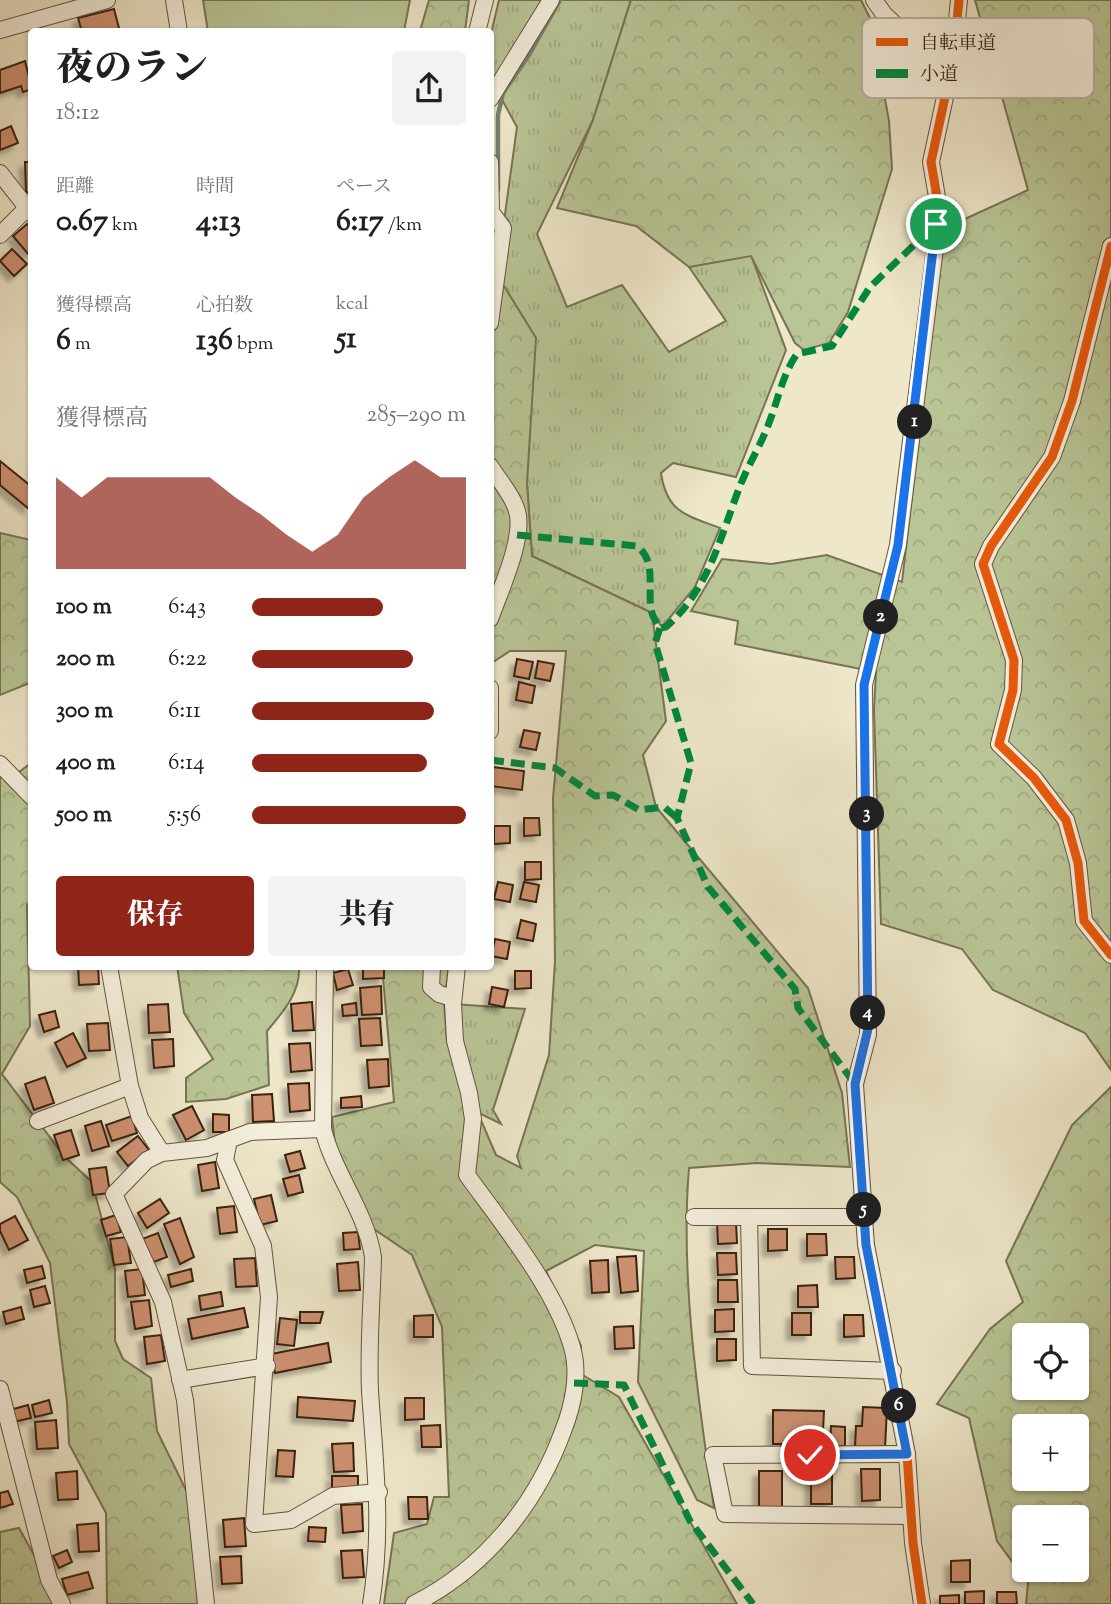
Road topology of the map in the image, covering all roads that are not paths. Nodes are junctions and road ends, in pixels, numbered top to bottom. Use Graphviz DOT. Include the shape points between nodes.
graph roads {
  1 [pos="107,0"];
  2 [pos="174,0"];
  3 [pos="485,0"];
  4 [pos="551,0"];
  5 [pos="874,0"];
  6 [pos="959,0"];
  7 [pos="888,18"];
  8 [pos="957,18"];
  9 [pos="178,28"];
  10 [pos="478,28"];
  11 [pos="0,30"];
  12 [pos="494,93"];
  13 [pos="945,98"];
  14 [pos="0,173"];
  15 [pos="28,210"];
  16 [pos="28,212"];
  17 [pos="494,216"];
  18 [pos="0,235"];
  19 [pos="1111,246"];
  20 [pos="494,294"];
  21 [pos="494,472"];
  22 [pos="494,608"];
  23 [pos="0,764"];
  24 [pos="28,793"];
  25 [pos="1111,955"];
  26 [pos="109,970"];
  27 [pos="325,970"];
  28 [pos="432,970"];
  29 [pos="456,970"];
  30 [pos="453,998"];
  31 [pos="130,1086"];
  32 [pos="38,1121"];
  33 [pos="323,1129"];
  34 [pos="229,1140"];
  35 [pos="162,1153"];
  36 [pos="694,1217"];
  37 [pos="750,1217"];
  38 [pos="864,1217"];
  39 [pos="267,1366"];
  40 [pos="893,1371"];
  41 [pos="180,1380"];
  42 [pos="0,1389"];
  43 [pos="907,1454"];
  44 [pos="379,1492"];
  45 [pos="911,1516"];
  46 [pos="62,1604"];
  47 [pos="206,1604"];
  48 [pos="371,1604"];
  49 [pos="414,1604"];
  50 [pos="922,1604"];
  1 -- 11 [label="street"];
  2 -- 9 [label="street"];
  3 -- 10 [label="street"];
  4 -- 12 [label="street"];
  5 -- 7 [label="street"];
  6 -- 8 [label="street"];
  13 -- 38 [label="street" via="931,162 937,197 936,240 898,545 864,685 868,1029 855,1084"];
  14 -- 15 [label="street"];
  16 -- 18 [label="street"];
  17 -- 20 [label="street" via="503,228"];
  19 -- 25 [label="street" via="1072,401 1052,457 983,564 1013,660 1013,690 999,744 1034,778 1066,820 1078,863 1084,921"];
  21 -- 22 [label="street" via="519,518"];
  23 -- 24 [label="street"];
  26 -- 31 [label="street"];
  27 -- 33 [label="street"];
  28 -- 30 [label="street" via="432,987"];
  29 -- 30 [label="street"];
  30 -- 49 [label="street" via="455,1041 473,1119 467,1175 537,1272 572,1346 574,1383 571,1410 558,1444 541,1483 518,1518 444,1589"];
  31 -- 32 [label="street"];
  31 -- 35 [label="street" via="141,1118"];
  33 -- 34 [label="street" via="250,1132"];
  33 -- 44 [label="street" via="370,1238 373,1257 370,1388"];
  34 -- 35 [label="street" via="207,1148"];
  34 -- 39 [label="street" via="225,1160 263,1246 269,1297"];
  35 -- 41 [label="street" via="147,1160 114,1194 163,1302"];
  36 -- 37 [label="street"];
  37 -- 38 [label="street"];
  37 -- 40 [label="street" via="752,1366"];
  38 -- 40 [label="street"];
  39 -- 41 [label="street"];
  39 -- 44 [label="street" via="254,1524 291,1520 333,1496"];
  40 -- 43 [label="street"];
  41 -- 47 [label="street"];
  42 -- 46 [label="street" via="49,1580"];
  43 -- 45 [label="street"];
  43 -- 45 [label="street" via="713,1455 725,1514"];
  44 -- 48 [label="street"];
  45 -- 50 [label="street"];
}
